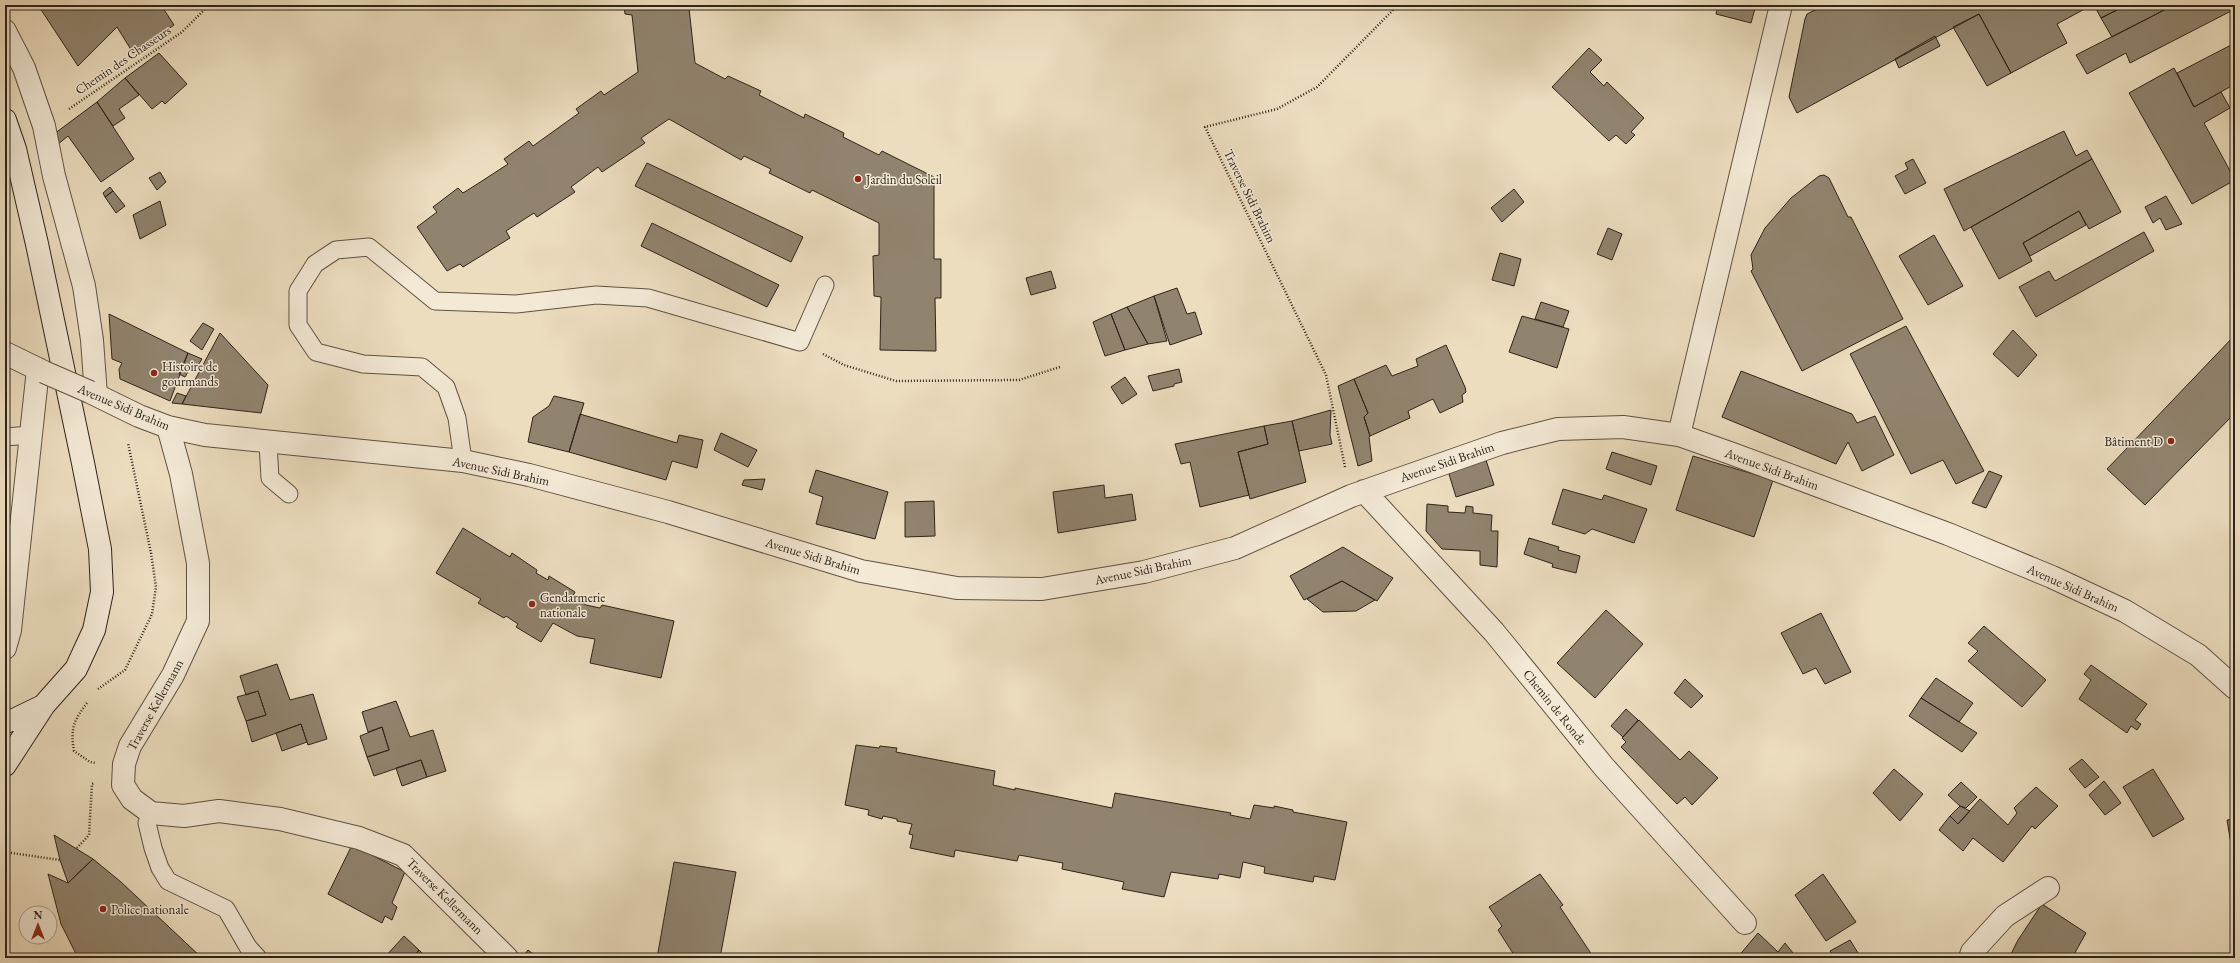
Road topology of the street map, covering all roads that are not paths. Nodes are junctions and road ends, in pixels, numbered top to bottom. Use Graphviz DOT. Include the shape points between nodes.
graph roads {
  1 [pos="1781,5"];
  2 [pos="5,31"];
  3 [pos="5,120"];
  4 [pos="825,285"];
  5 [pos="28,364"];
  6 [pos="93,394"];
  7 [pos="168,427"];
  8 [pos="31,435"];
  9 [pos="1679,436"];
  10 [pos="5,437"];
  11 [pos="268,443"];
  12 [pos="464,461"];
  13 [pos="289,494"];
  14 [pos="1358,494"];
  15 [pos="5,648"];
  16 [pos="2235,688"];
  17 [pos="44,705"];
  18 [pos="5,722"];
  19 [pos="5,765"];
  20 [pos="151,812"];
  21 [pos="2048,888"];
  22 [pos="1745,923"];
  23 [pos="258,958"];
  24 [pos="507,958"];
  25 [pos="1970,958"];
  1 -- 9 [label="street"];
  2 -- 6 [label="street" via="24,68 44,126 54,176 84,286 92,340"];
  3 -- 17 [label="street" via="15,149 37,244 100,549 102,592 94,630 76,669"];
  4 -- 12 [label="lane" via="800,342 648,298 596,295 516,304 435,301 369,247 336,250 314,264 298,291 298,326 316,352 363,364 422,368 446,387 457,418"];
  5 -- 6 [label="street, Avenue Sidi Brahim, bridge"];
  5 -- 8 [label="street" via="34,409"];
  6 -- 7 [label="street, Avenue Sidi Brahim"];
  7 -- 11 [label="street, Avenue Sidi Brahim" via="204,435"];
  7 -- 20 [label="street, Traverse Kellermann" via="181,474 198,563 198,621 173,675 130,746 124,764 124,785 132,799"];
  8 -- 10 [label="lane"];
  8 -- 15 [label="street" via="10,630"];
  9 -- 14 [label="street, Avenue Sidi Brahim" via="1623,427 1558,429 1502,443"];
  9 -- 16 [label="street, Avenue Sidi Brahim" via="1833,490 2052,577 2125,611 2198,655"];
  11 -- 12 [label="street, Avenue Sidi Brahim"];
  11 -- 13 [label="lane" via="270,478"];
  12 -- 14 [label="street, Avenue Sidi Brahim" via="529,475 668,512 861,572 957,588 1042,589 1144,572 1235,548"];
  14 -- 22 [label="street, Chemin de Ronde" via="1494,632 1604,767"];
  17 -- 18 [label="street"];
  17 -- 19 [label="street"];
  20 -- 23 [label="lane" via="147,823 153,848 160,868 168,880 226,909 248,947"];
  20 -- 24 [label="street, Traverse Kellermann" via="184,816 219,811 280,819 359,838 403,855"];
  21 -- 25 [label="street" via="2005,916 1972,952"];
}
